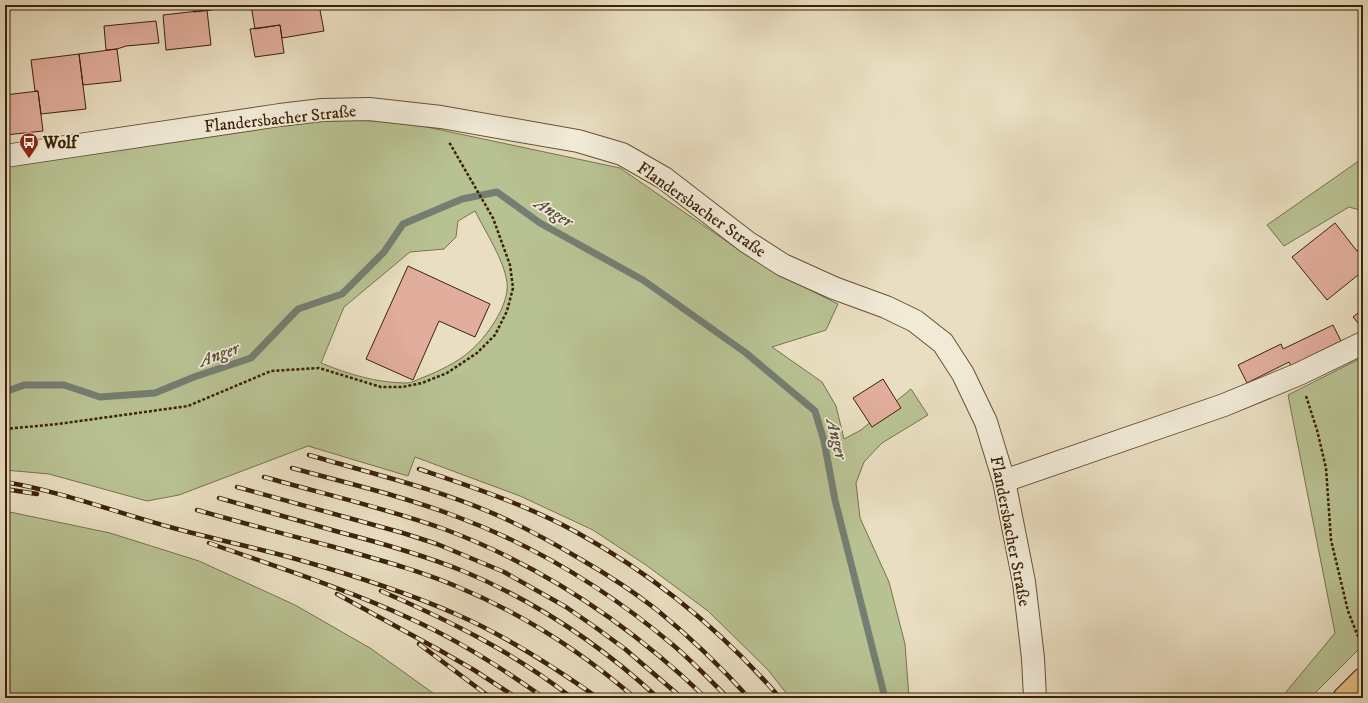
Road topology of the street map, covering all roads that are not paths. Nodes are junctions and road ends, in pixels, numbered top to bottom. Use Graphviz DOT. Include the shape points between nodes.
graph roads {
  1 [pos="5,156"];
  2 [pos="1363,343"];
  3 [pos="1004,481"];
  4 [pos="1363,679"];
  5 [pos="1035,698"];
  6 [pos="1344,698"];
  1 -- 3 [label="street, Flandersbacher Straße" via="280,115 322,110 369,109 441,117 578,141 622,154 664,178 747,242 783,265 915,321 943,343 963,374 986,422"];
  2 -- 3 [label="street" via="1299,374 1224,404"];
  3 -- 5 [label="street, Flandersbacher Straße" via="1024,582"];
  4 -- 6 [label="main road"];
}
